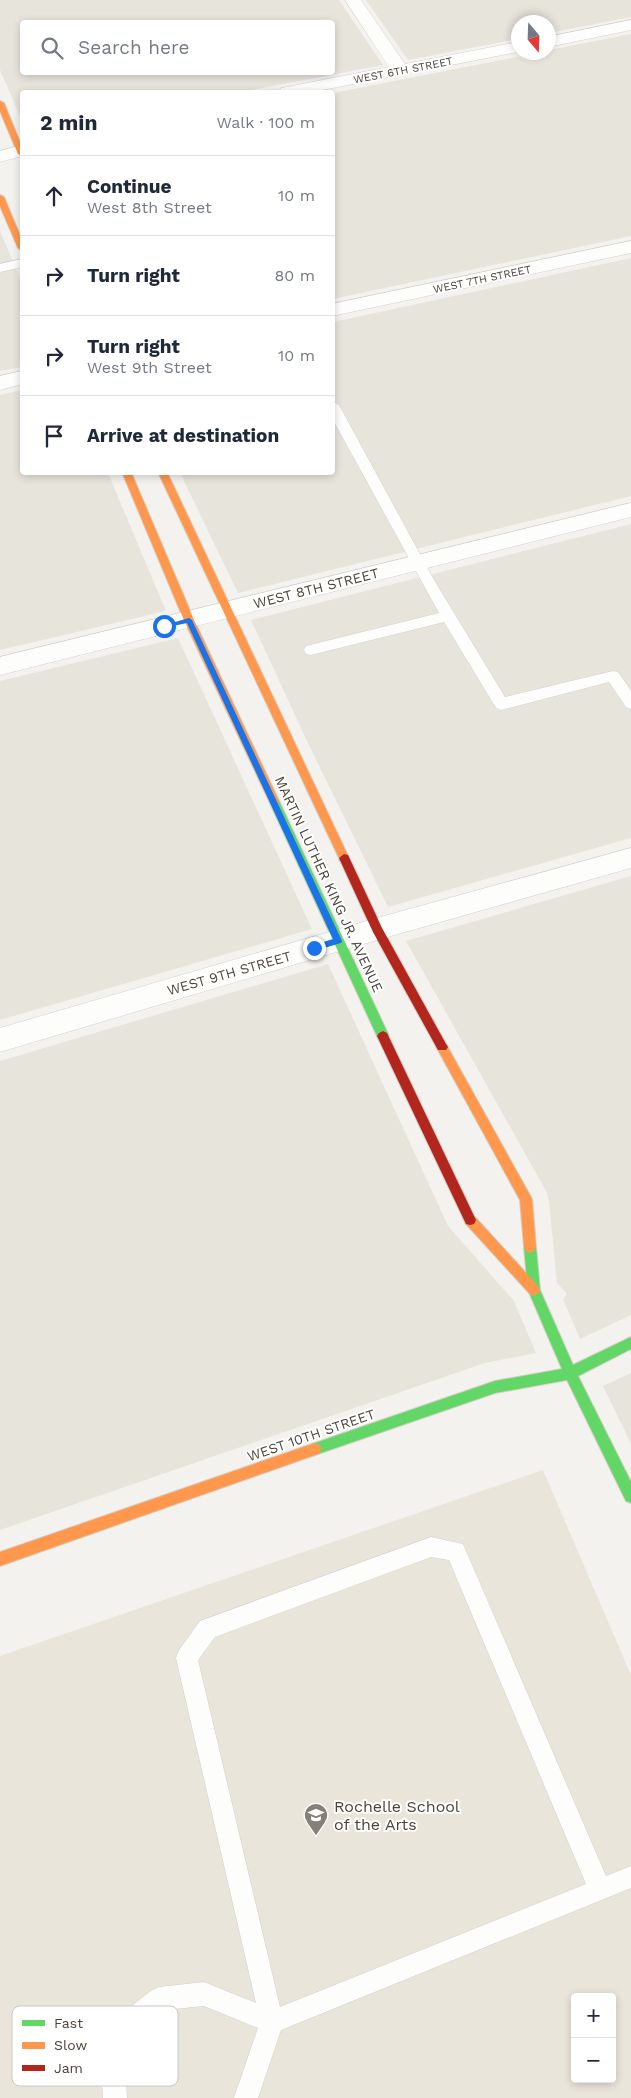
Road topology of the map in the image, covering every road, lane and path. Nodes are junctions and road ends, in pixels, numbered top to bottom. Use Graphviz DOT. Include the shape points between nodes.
graph roads {
  1 [pos="353,0"];
  2 [pos="631,25"];
  3 [pos="556,40"];
  4 [pos="511,49"];
  5 [pos="401,70"];
  6 [pos="297,90"];
  7 [pos="0,103"];
  8 [pos="20,147"];
  9 [pos="20,152"];
  10 [pos="0,157"];
  11 [pos="0,197"];
  12 [pos="20,243"];
  13 [pos="631,247"];
  14 [pos="20,263"];
  15 [pos="0,268"];
  16 [pos="335,309"];
  17 [pos="20,378"];
  18 [pos="0,383"];
  19 [pos="335,411"];
  20 [pos="127,475"];
  21 [pos="163,475"];
  22 [pos="631,510"];
  23 [pos="418,563"];
  24 [pos="228,610"];
  25 [pos="447,616"];
  26 [pos="189,620"];
  27 [pos="311,650"];
  28 [pos="0,666"];
  29 [pos="631,703"];
  30 [pos="631,858"];
  31 [pos="377,929"];
  32 [pos="338,941"];
  33 [pos="0,1040"];
  34 [pos="534,1290"];
  35 [pos="631,1343"];
  36 [pos="570,1373"];
  37 [pos="631,1496"];
  38 [pos="0,1559"];
  39 [pos="631,1877"];
  40 [pos="600,1889"];
  41 [pos="150,2006"];
  42 [pos="272,2022"];
  43 [pos="246,2098"];
  1 -- 5 [label="street"];
  2 -- 3 [label="street"];
  4 -- 5 [label="street, WEST 6TH STREET"];
  5 -- 6 [label="street, WEST 6TH STREET"];
  7 -- 8 [label="street"];
  9 -- 10 [label="street"];
  11 -- 12 [label="street"];
  13 -- 16 [label="street, WEST 7TH STREET"];
  14 -- 15 [label="lane"];
  17 -- 18 [label="street"];
  19 -- 23 [label="lane"];
  20 -- 26 [label="street, MARTIN LUTHER KING JR. AVENUE"];
  21 -- 24 [label="street, MARTIN LUTHER KING JR. AVENUE"];
  22 -- 23 [label="street, WEST 8TH STREET"];
  23 -- 24 [label="street, WEST 8TH STREET"];
  23 -- 25 [label="lane"];
  24 -- 26 [label="street, WEST 8TH STREET"];
  24 -- 31 [label="street, MARTIN LUTHER KING JR. AVENUE"];
  25 -- 27 [label="lane"];
  25 -- 29 [label="lane" via="501,704 613,676"];
  26 -- 28 [label="street, WEST 8TH STREET"];
  26 -- 32 [label="street, MARTIN LUTHER KING JR. AVENUE"];
  30 -- 31 [label="street, WEST 9TH STREET"];
  31 -- 32 [label="street, WEST 9TH STREET"];
  31 -- 34 [label="street, MARTIN LUTHER KING JR. AVENUE" via="526,1199"];
  32 -- 33 [label="street, WEST 9TH STREET"];
  32 -- 34 [label="street, MARTIN LUTHER KING JR. AVENUE" via="469,1219"];
  34 -- 36 [label="street, MARTIN LUTHER KING JR. AVENUE"];
  35 -- 36 [label="street, WEST 10TH STREET"];
  36 -- 37 [label="street, MARTIN LUTHER KING JR. AVENUE"];
  36 -- 38 [label="street, WEST 10TH STREET" via="496,1387"];
  39 -- 40 [label="lane"];
  40 -- 42 [label="lane"];
  40 -- 42 [label="lane" via="456,1551 431,1548 208,1629 187,1658"];
  41 -- 42 [label="lane" via="159,1999 204,1994"];
  42 -- 43 [label="lane"];
}
